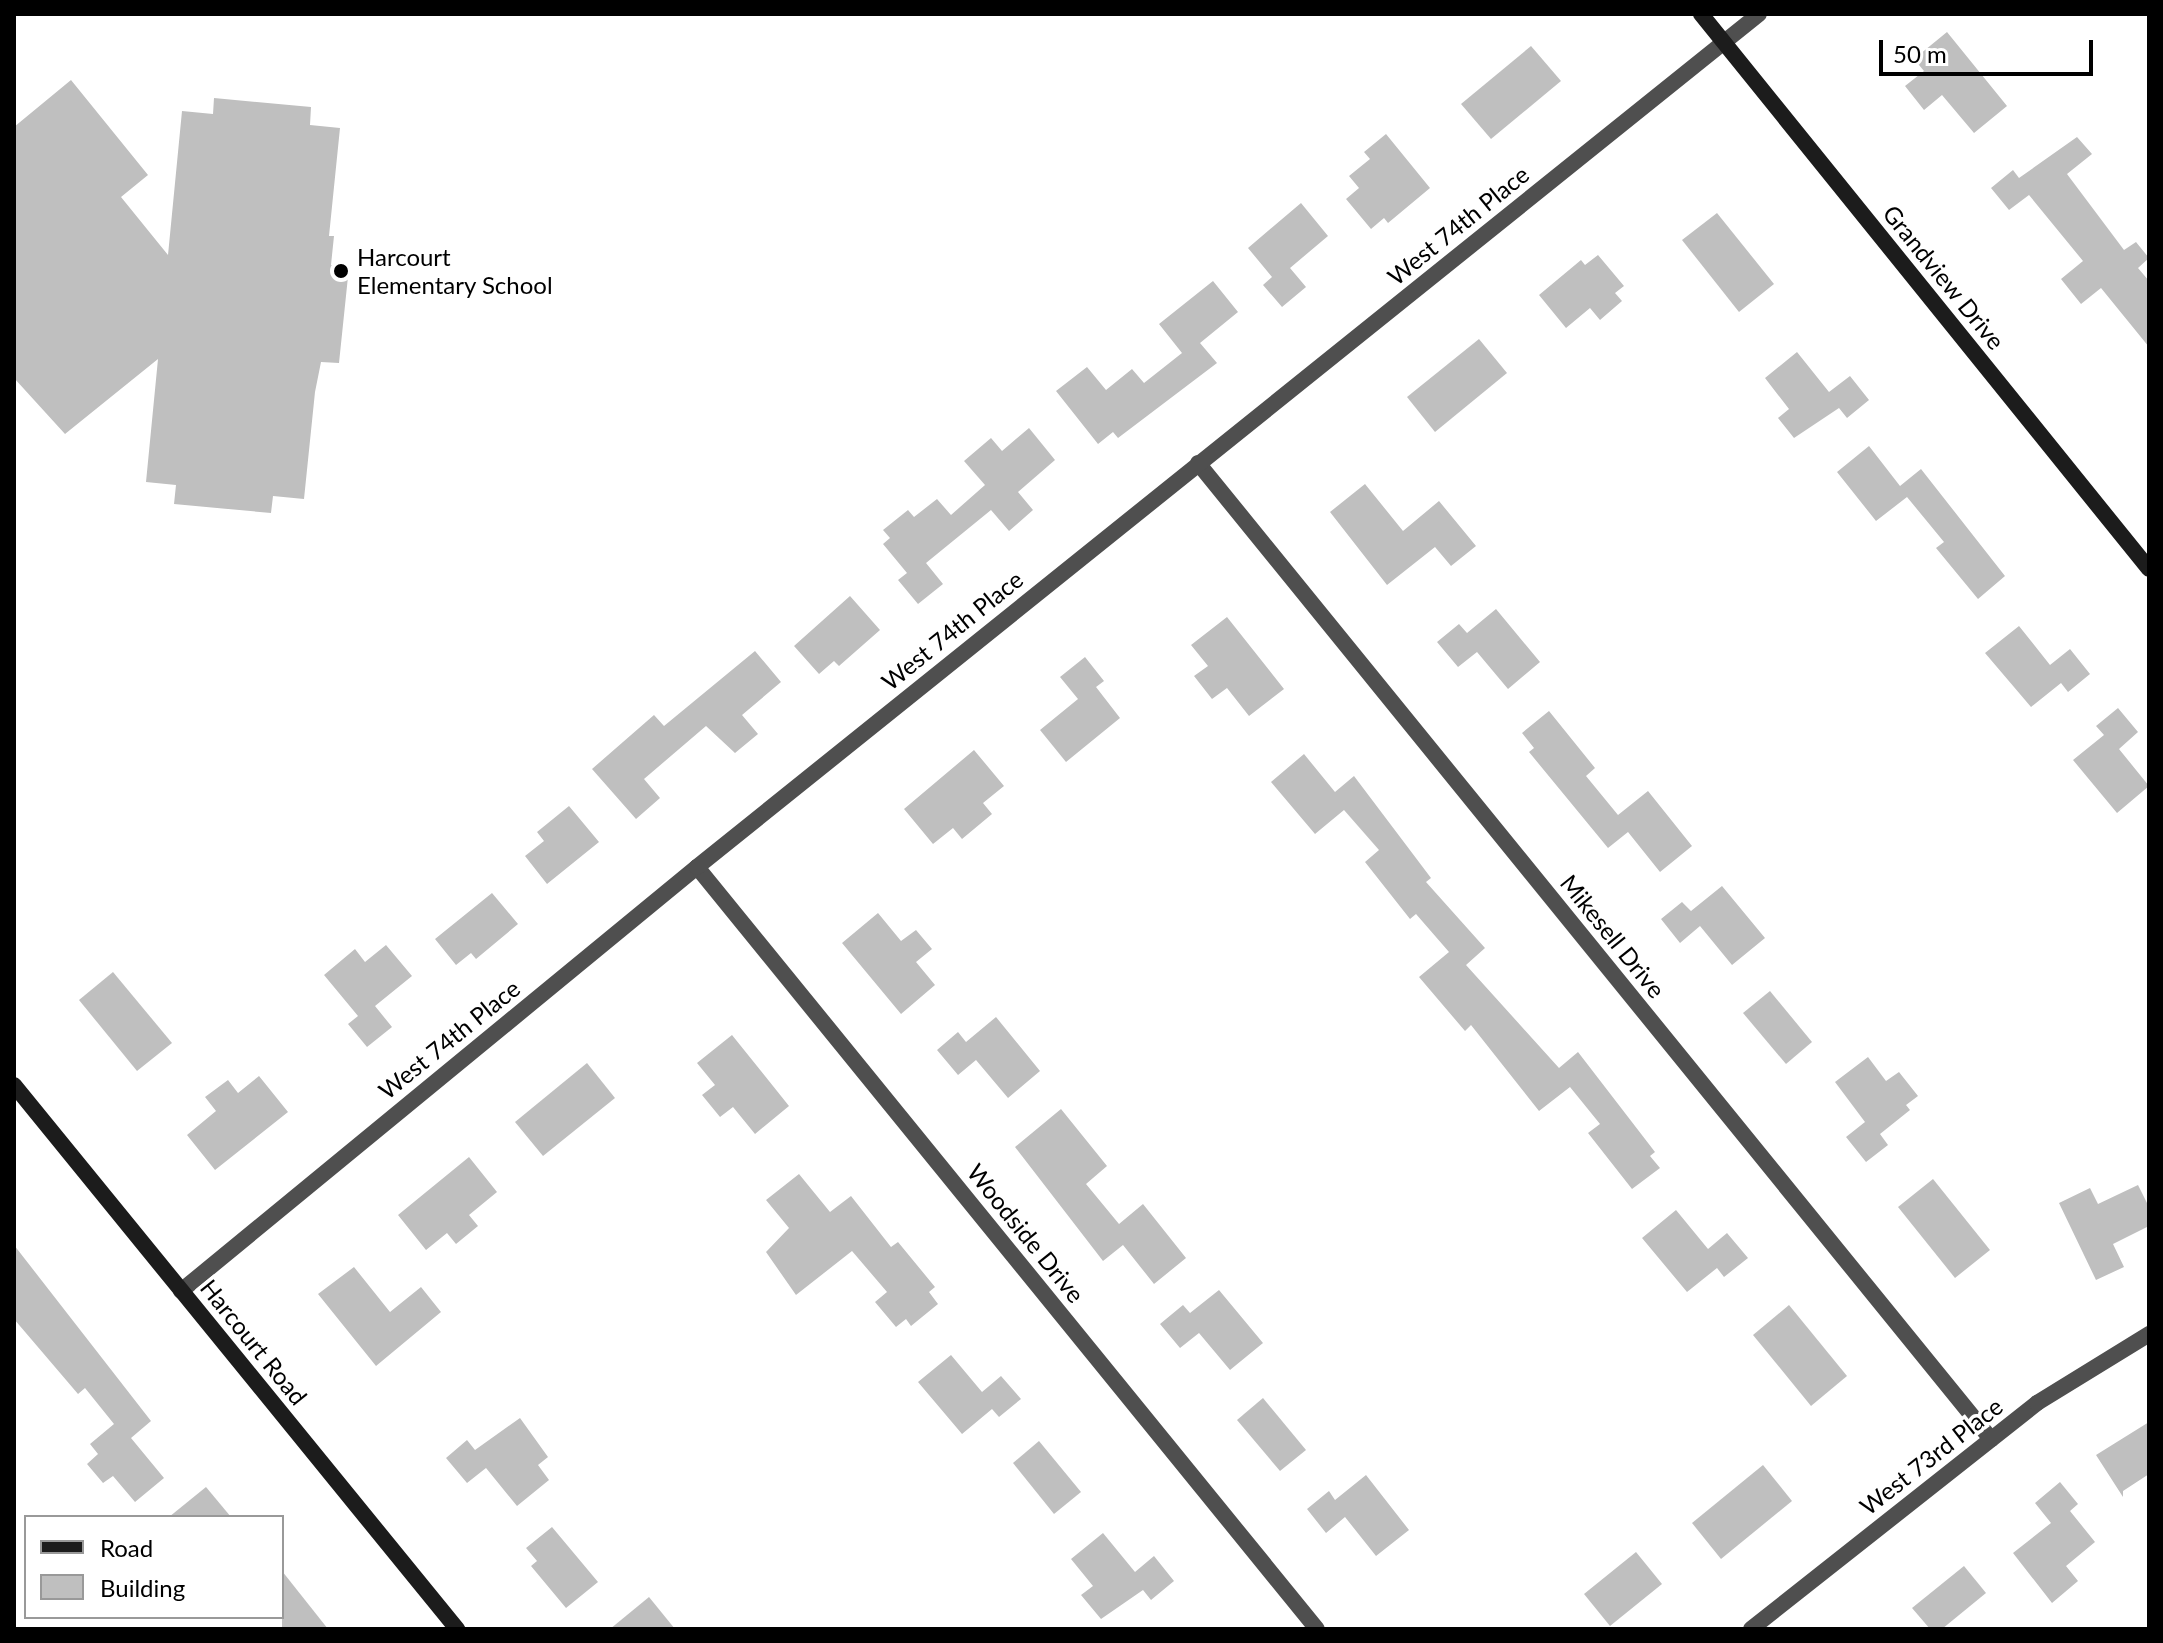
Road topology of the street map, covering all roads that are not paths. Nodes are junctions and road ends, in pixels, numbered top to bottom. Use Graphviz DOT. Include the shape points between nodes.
graph roads {
  1 [pos="1701,14"];
  2 [pos="1759,14"];
  3 [pos="1724,42"];
  4 [pos="1198,463"];
  5 [pos="2149,569"];
  6 [pos="697,867"];
  7 [pos="14,1085"];
  8 [pos="181,1291"];
  9 [pos="2149,1334"];
  10 [pos="1991,1439"];
  11 [pos="457,1629"];
  12 [pos="1317,1629"];
  13 [pos="1751,1629"];
  1 -- 3 [label="street, Grandview Drive"];
  2 -- 3 [label="street, West 74th Place"];
  3 -- 4 [label="street, West 74th Place"];
  3 -- 5 [label="street, Grandview Drive"];
  4 -- 6 [label="street, West 74th Place"];
  4 -- 10 [label="street, Mikesell Drive"];
  6 -- 8 [label="street, West 74th Place"];
  6 -- 12 [label="street, Woodside Drive"];
  7 -- 8 [label="street, Harcourt Road"];
  8 -- 11 [label="street, Harcourt Road"];
  9 -- 10 [label="street, West 73rd Place" via="2080,1374"];
  10 -- 13 [label="street, West 73rd Place"];
}
